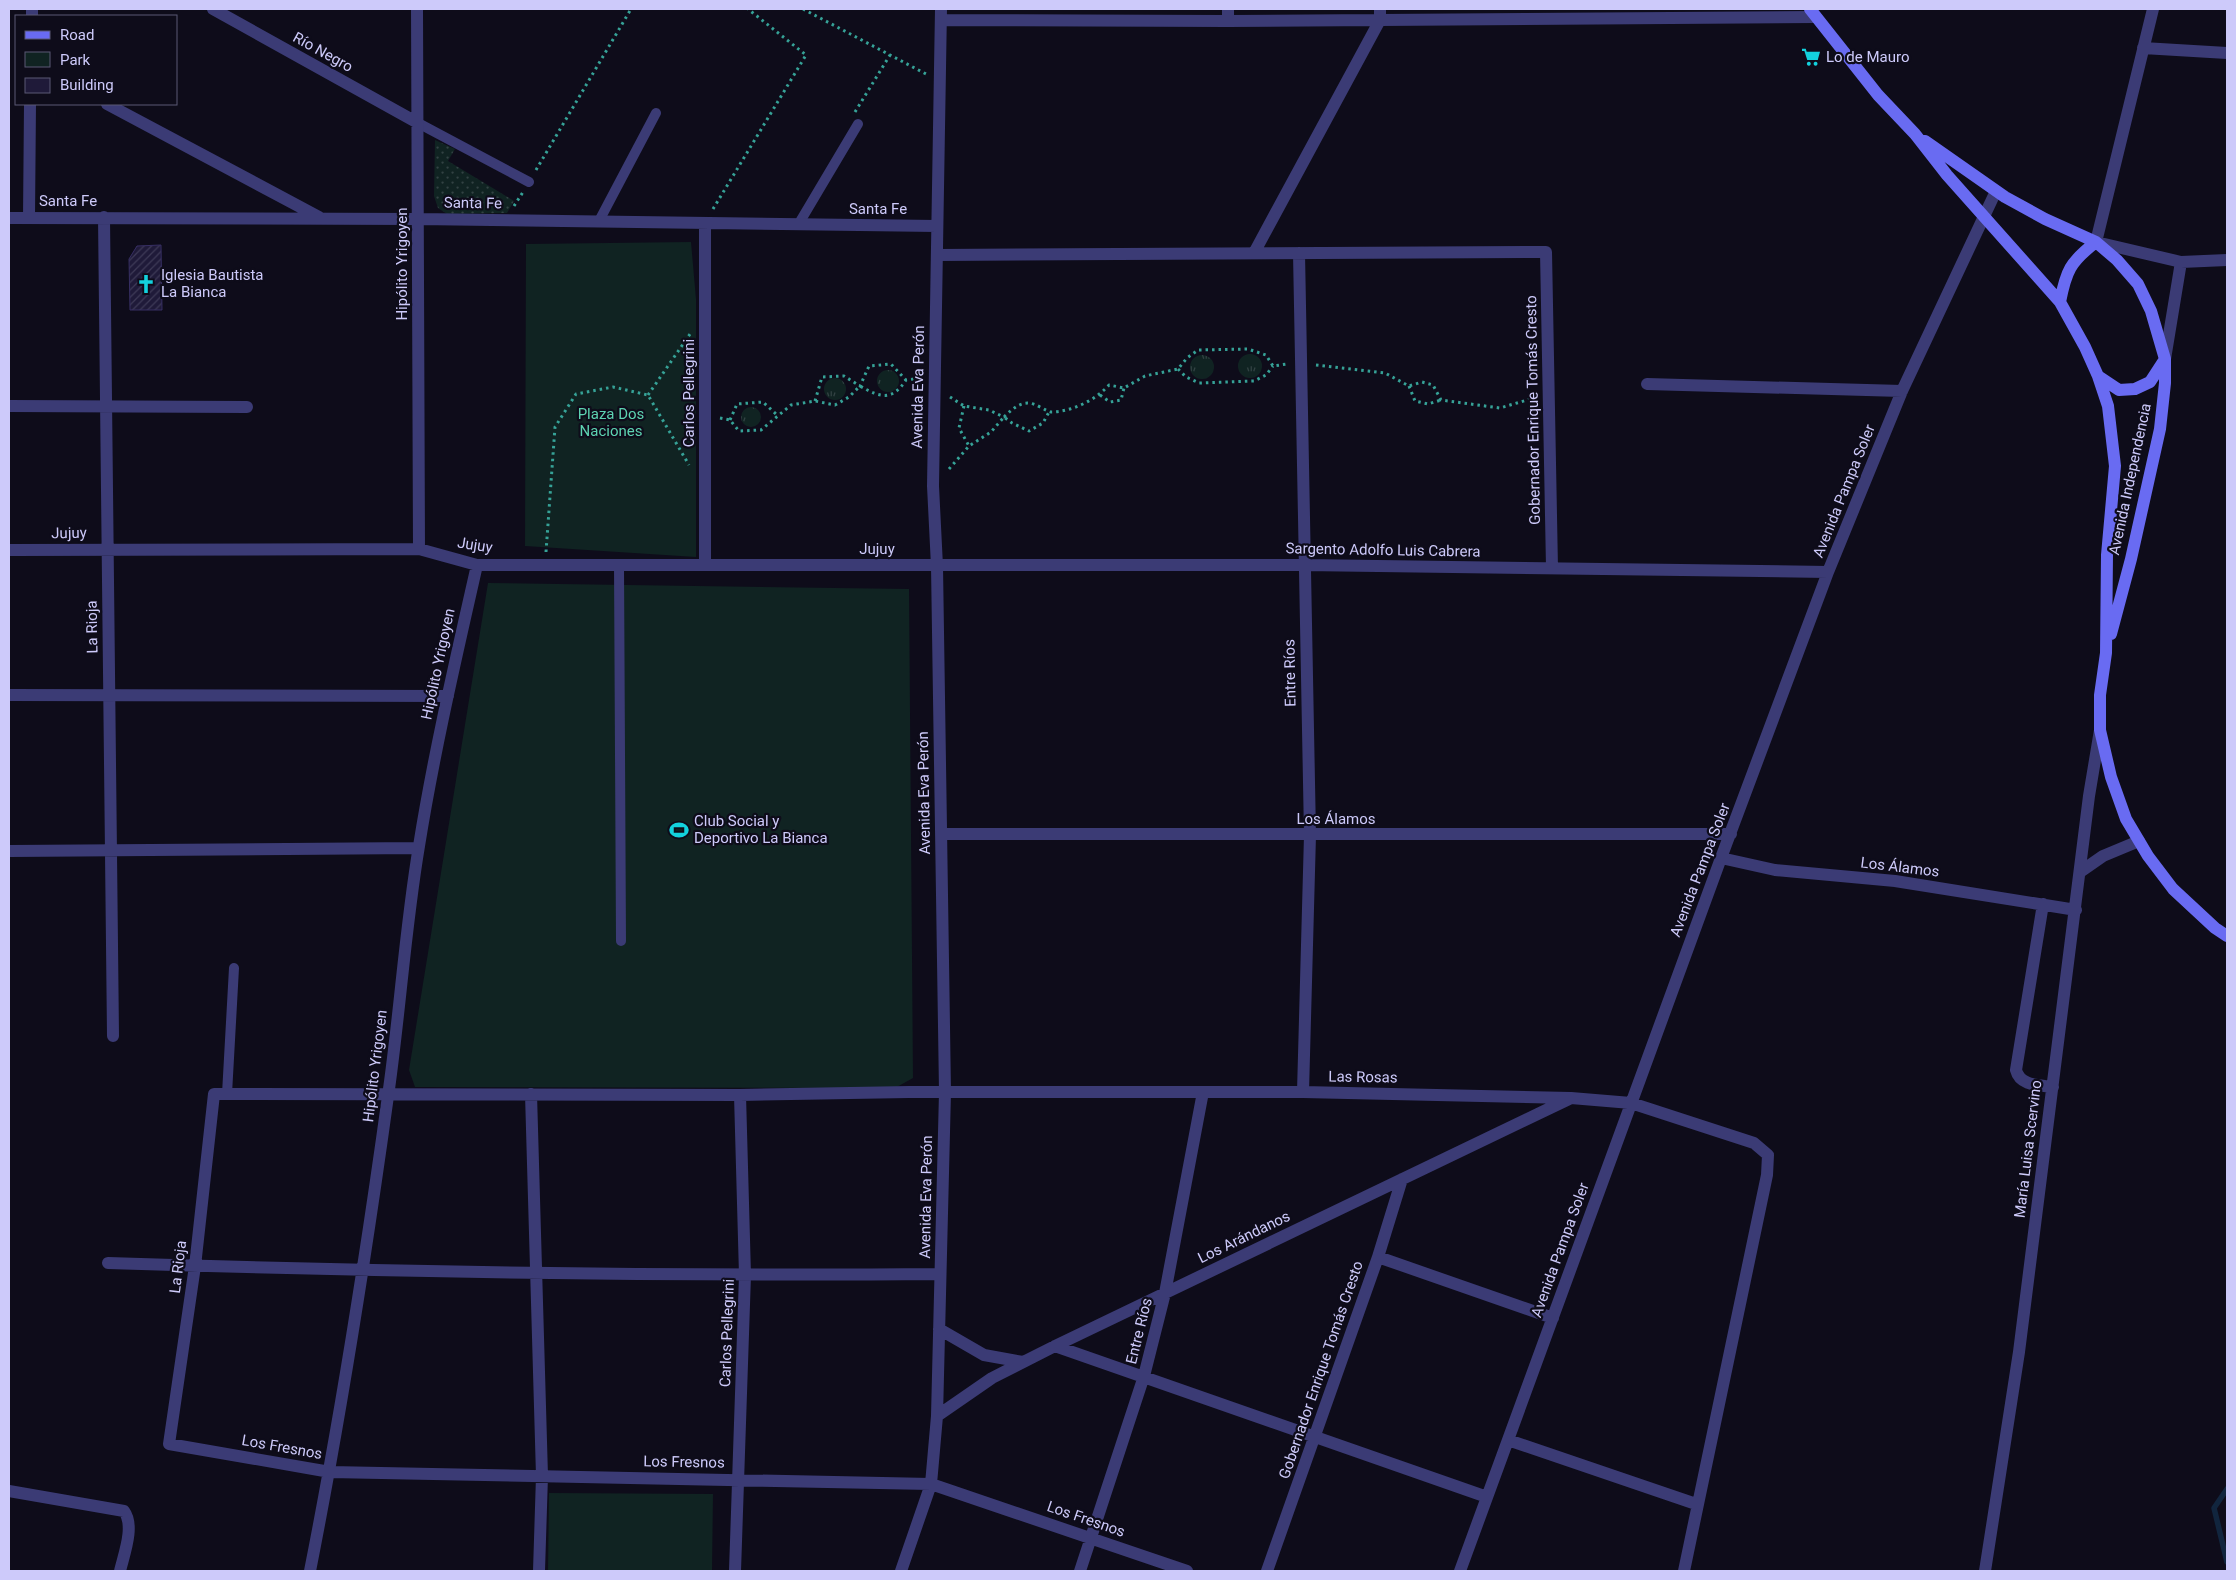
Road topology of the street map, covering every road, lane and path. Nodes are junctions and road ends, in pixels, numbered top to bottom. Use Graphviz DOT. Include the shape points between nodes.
graph roads {
  1 [pos="213,9"];
  2 [pos="417,9"];
  3 [pos="631,9"];
  4 [pos="748,9"];
  5 [pos="803,9"];
  6 [pos="2153,9"];
  7 [pos="1813,13"];
  8 [pos="941,14"];
  9 [pos="1380,14"];
  10 [pos="1531,14"];
  11 [pos="1083,15"];
  12 [pos="1228,15"];
  13 [pos="2143,48"];
  14 [pos="2227,53"];
  15 [pos="890,55"];
  16 [pos="940,81"];
  17 [pos="30,105"];
  18 [pos="110,105"];
  19 [pos="656,113"];
  20 [pos="418,123"];
  21 [pos="858,124"];
  22 [pos="1915,134"];
  23 [pos="529,182"];
  24 [pos="1996,190"];
  25 [pos="1984,215"];
  26 [pos="29,217"];
  27 [pos="104,217"];
  28 [pos="9,218"];
  29 [pos="322,219"];
  30 [pos="419,219"];
  31 [pos="506,220"];
  32 [pos="600,221"];
  33 [pos="705,223"];
  34 [pos="798,225"];
  35 [pos="938,226"];
  36 [pos="2096,242"];
  37 [pos="1254,253"];
  38 [pos="1299,253"];
  39 [pos="937,255"];
  40 [pos="2227,260"];
  41 [pos="2182,262"];
  42 [pos="2060,302"];
  43 [pos="705,311"];
  44 [pos="2165,359"];
  45 [pos="1301,363"];
  46 [pos="1273,366"];
  47 [pos="1178,369"];
  48 [pos="2098,376"];
  49 [pos="906,380"];
  50 [pos="1647,384"];
  51 [pos="860,386"];
  52 [pos="935,386"];
  53 [pos="1409,386"];
  54 [pos="1124,388"];
  55 [pos="1902,391"];
  56 [pos="1549,393"];
  57 [pos="1100,395"];
  58 [pos="648,396"];
  59 [pos="815,400"];
  60 [pos="1441,400"];
  61 [pos="106,405"];
  62 [pos="9,406"];
  63 [pos="964,406"];
  64 [pos="247,407"];
  65 [pos="1049,412"];
  66 [pos="777,415"];
  67 [pos="705,416"];
  68 [pos="1004,417"];
  69 [pos="730,420"];
  70 [pos="969,446"];
  71 [pos="691,468"];
  72 [pos="933,486"];
  73 [pos="107,549"];
  74 [pos="419,549"];
  75 [pos="9,550"];
  76 [pos="705,564"];
  77 [pos="477,565"];
  78 [pos="545,565"];
  79 [pos="619,565"];
  80 [pos="1304,565"];
  81 [pos="937,566"];
  82 [pos="1552,568"];
  83 [pos="1828,572"];
  84 [pos="2106,653"];
  85 [pos="109,694"];
  86 [pos="9,695"];
  87 [pos="448,696"];
  88 [pos="2100,730"];
  89 [pos="941,834"];
  90 [pos="1731,834"];
  91 [pos="1310,835"];
  92 [pos="2139,841"];
  93 [pos="418,848"];
  94 [pos="110,850"];
  95 [pos="9,851"];
  96 [pos="1721,858"];
  97 [pos="2080,872"];
  98 [pos="2044,904"];
  99 [pos="2076,910"];
  100 [pos="2227,936"];
  101 [pos="621,941"];
  102 [pos="234,968"];
  103 [pos="113,1036"];
  104 [pos="2053,1087"];
  105 [pos="945,1092"];
  106 [pos="1203,1092"];
  107 [pos="1303,1092"];
  108 [pos="220,1094"];
  109 [pos="389,1094"];
  110 [pos="531,1094"];
  111 [pos="740,1095"];
  112 [pos="1571,1098"];
  113 [pos="1631,1103"];
  114 [pos="1402,1179"];
  115 [pos="1378,1256"];
  116 [pos="108,1263"];
  117 [pos="195,1266"];
  118 [pos="362,1271"];
  119 [pos="536,1273"];
  120 [pos="940,1274"];
  121 [pos="745,1275"];
  122 [pos="1165,1293"];
  123 [pos="1553,1318"];
  124 [pos="939,1329"];
  125 [pos="1055,1346"];
  126 [pos="1023,1362"];
  127 [pos="1144,1376"];
  128 [pos="938,1416"];
  129 [pos="1314,1437"];
  130 [pos="1508,1440"];
  131 [pos="169,1444"];
  132 [pos="330,1472"];
  133 [pos="542,1476"];
  134 [pos="738,1480"];
  135 [pos="931,1484"];
  136 [pos="9,1492"];
  137 [pos="1488,1497"];
  138 [pos="1696,1504"];
  139 [pos="1092,1538"];
  140 [pos="120,1571"];
  141 [pos="310,1571"];
  142 [pos="539,1571"];
  143 [pos="735,1571"];
  144 [pos="901,1571"];
  145 [pos="1080,1571"];
  146 [pos="1187,1571"];
  147 [pos="1267,1571"];
  148 [pos="1460,1571"];
  149 [pos="1684,1571"];
  150 [pos="1985,1571"];
  1 -- 20 [label="street, Río Negro"];
  2 -- 20 [label="street, Hipólito Yrigoyen"];
  3 -- 23 [label="path"];
  4 -- 33 [label="path" via="806,55"];
  5 -- 15 [label="path"];
  6 -- 13 [label="street"];
  7 -- 10 [label="street"];
  7 -- 22 [label="main road, Avenida Independencia" via="1878,95"];
  8 -- 11 [label="street"];
  8 -- 16 [label="street, Avenida Eva Perón"];
  9 -- 10 [label="street"];
  9 -- 12 [label="street"];
  9 -- 37 [label="street"];
  11 -- 12 [label="street"];
  13 -- 14 [label="street"];
  13 -- 36 [label="street"];
  15 -- 16 [label="path"];
  15 -- 21 [label="path" via="851,119"];
  16 -- 35 [label="street, Avenida Eva Perón"];
  17 -- 26 [label="street"];
  18 -- 29 [label="street"];
  19 -- 32 [label="lane"];
  20 -- 23 [label="lane"];
  20 -- 30 [label="street, Hipólito Yrigoyen"];
  21 -- 34 [label="lane"];
  22 -- 24 [label="main road, Avenida Independencia"];
  22 -- 25 [label="main road, Avenida Independencia"];
  23 -- 31 [label="path"];
  24 -- 25 [label="street, Avenida Pampa Soler"];
  24 -- 36 [label="main road, Avenida Independencia" via="2045,220"];
  25 -- 42 [label="main road, Avenida Independencia"];
  25 -- 55 [label="street, Avenida Pampa Soler"];
  26 -- 27 [label="street, Santa Fe"];
  26 -- 28 [label="street, Santa Fe"];
  27 -- 29 [label="street, Santa Fe"];
  27 -- 61 [label="street, La Rioja"];
  29 -- 30 [label="street, Santa Fe"];
  30 -- 31 [label="street, Santa Fe"];
  30 -- 74 [label="street, Hipólito Yrigoyen"];
  31 -- 32 [label="street, Santa Fe"];
  32 -- 33 [label="street, Santa Fe"];
  33 -- 34 [label="street, Santa Fe"];
  33 -- 43 [label="street, Carlos Pellegrini"];
  34 -- 35 [label="street, Santa Fe"];
  35 -- 39 [label="street, Avenida Eva Perón"];
  36 -- 41 [label="street"];
  36 -- 42 [label="main road" via="2077,256 2064,280"];
  36 -- 44 [label="main road, Avenida Independencia" via="2138,284 2151,311"];
  37 -- 38 [label="street"];
  37 -- 39 [label="street"];
  38 -- 45 [label="street, Entre Ríos"];
  38 -- 56 [label="street, Gobernador Enrique Tomás Cresto" via="1546,252"];
  39 -- 52 [label="street, Avenida Eva Perón"];
  40 -- 41 [label="street"];
  41 -- 44 [label="street"];
  42 -- 48 [label="main road, Avenida Independencia"];
  43 -- 58 [label="path"];
  43 -- 67 [label="street, Carlos Pellegrini"];
  44 -- 48 [label="main road" via="2150,382 2135,389 2119,390"];
  44 -- 84 [label="main road, Avenida Independencia" via="2160,429"];
  45 -- 46 [label="path"];
  45 -- 53 [label="path" via="1385,373"];
  45 -- 80 [label="street, Entre Ríos"];
  46 -- 47 [label="path" via="1254,382 1199,383"];
  46 -- 47 [label="path" via="1266,355 1248,349 1198,350"];
  47 -- 54 [label="path" via="1145,376"];
  48 -- 84 [label="main road, Avenida Independencia" via="2108,406 2115,466 2107,555"];
  49 -- 51 [label="path" via="898,392 884,396"];
  49 -- 51 [label="path" via="891,364 870,366"];
  49 -- 52 [label="path" via="922,378"];
  50 -- 55 [label="street"];
  51 -- 59 [label="path" via="835,405"];
  51 -- 59 [label="path" via="844,376 822,377"];
  52 -- 63 [label="path"];
  52 -- 72 [label="street, Avenida Eva Perón"];
  53 -- 60 [label="path" via="1422,382 1433,385"];
  53 -- 60 [label="path" via="1416,401 1428,404"];
  54 -- 57 [label="path" via="1109,385"];
  54 -- 57 [label="path" via="1120,400 1110,402"];
  55 -- 83 [label="street, Avenida Pampa Soler"];
  56 -- 60 [label="path" via="1500,408"];
  56 -- 82 [label="street, Gobernador Enrique Tomás Cresto"];
  57 -- 65 [label="path" via="1068,409"];
  58 -- 71 [label="path"];
  58 -- 78 [label="path" via="613,387 576,394 555,427"];
  59 -- 66 [label="path" via="791,405"];
  61 -- 62 [label="street"];
  61 -- 64 [label="street"];
  61 -- 73 [label="street, La Rioja"];
  63 -- 68 [label="path" via="989,410"];
  63 -- 70 [label="path" via="959,428"];
  65 -- 68 [label="path" via="1026,402 1015,406"];
  65 -- 68 [label="path" via="1043,423 1029,431"];
  66 -- 69 [label="path" via="761,430 739,431"];
  66 -- 69 [label="path" via="763,402 738,404"];
  67 -- 69 [label="path"];
  67 -- 76 [label="street, Carlos Pellegrini"];
  68 -- 70 [label="path" via="991,432"];
  70 -- 72 [label="path"];
  72 -- 81 [label="street, Avenida Eva Perón"];
  73 -- 74 [label="street, Jujuy"];
  73 -- 75 [label="street, Jujuy"];
  73 -- 85 [label="street, La Rioja"];
  74 -- 77 [label="street, Jujuy"];
  76 -- 79 [label="street, Jujuy"];
  76 -- 81 [label="street, Jujuy"];
  77 -- 78 [label="street, Jujuy"];
  77 -- 87 [label="street, Hipólito Yrigoyen"];
  78 -- 79 [label="street, Jujuy"];
  79 -- 101 [label="lane"];
  80 -- 81 [label="street, Sargento Adolfo Luis Cabrera"];
  80 -- 82 [label="street, Sargento Adolfo Luis Cabrera"];
  80 -- 91 [label="street, Entre Ríos"];
  81 -- 89 [label="street, Avenida Eva Perón"];
  82 -- 83 [label="street, Sargento Adolfo Luis Cabrera"];
  83 -- 90 [label="street, Avenida Pampa Soler"];
  84 -- 88 [label="main road, Avenida Independencia" via="2100,695"];
  85 -- 86 [label="street"];
  85 -- 87 [label="street"];
  85 -- 94 [label="street, La Rioja"];
  87 -- 93 [label="street, Hipólito Yrigoyen"];
  88 -- 92 [label="main road, Avenida Independencia" via="2126,819"];
  88 -- 97 [label="street, María Luisa Scervino"];
  89 -- 91 [label="street, Los Álamos"];
  89 -- 105 [label="street, Avenida Eva Perón"];
  90 -- 91 [label="street, Los Álamos"];
  90 -- 96 [label="street, Avenida Pampa Soler"];
  91 -- 107 [label="street, Entre Ríos"];
  92 -- 97 [label="street" via="2103,856"];
  92 -- 100 [label="main road, Avenida Independencia" via="2173,888"];
  93 -- 94 [label="street"];
  93 -- 109 [label="street, Hipólito Yrigoyen"];
  94 -- 95 [label="street"];
  94 -- 103 [label="street, La Rioja"];
  96 -- 98 [label="street, Los Álamos" via="1775,870 1895,881"];
  96 -- 113 [label="street, Avenida Pampa Soler"];
  97 -- 99 [label="street, María Luisa Scervino"];
  98 -- 99 [label="street, Los Álamos"];
  98 -- 104 [label="street" via="2016,1070 2025,1083"];
  99 -- 104 [label="street, María Luisa Scervino"];
  102 -- 108 [label="lane"];
  104 -- 150 [label="street, María Luisa Scervino" via="2019,1352"];
  105 -- 106 [label="street, Las Rosas"];
  105 -- 111 [label="street, Las Rosas"];
  105 -- 120 [label="street, Avenida Eva Perón"];
  106 -- 107 [label="street, Las Rosas"];
  106 -- 122 [label="street, Entre Ríos"];
  107 -- 112 [label="street, Las Rosas"];
  108 -- 109 [label="street, Las Rosas"];
  108 -- 117 [label="street, La Rioja"];
  109 -- 110 [label="street, Las Rosas"];
  109 -- 118 [label="street, Hipólito Yrigoyen"];
  110 -- 111 [label="street, Las Rosas"];
  110 -- 119 [label="street"];
  111 -- 121 [label="street, Carlos Pellegrini"];
  112 -- 113 [label="street, Las Rosas"];
  112 -- 114 [label="street, Los Arándanos"];
  113 -- 123 [label="street, Avenida Pampa Soler"];
  113 -- 138 [label="street, Las Rosas" via="1754,1143 1768,1155 1767,1175"];
  114 -- 115 [label="street, Gobernador Enrique Tomás Cresto"];
  114 -- 122 [label="street, Los Arándanos"];
  115 -- 123 [label="street"];
  115 -- 129 [label="street, Gobernador Enrique Tomás Cresto"];
  116 -- 117 [label="street"];
  117 -- 118 [label="street"];
  117 -- 131 [label="street, La Rioja"];
  118 -- 119 [label="street"];
  118 -- 132 [label="street, Hipólito Yrigoyen"];
  119 -- 121 [label="street"];
  119 -- 133 [label="street"];
  120 -- 121 [label="street"];
  120 -- 124 [label="street, Avenida Eva Perón"];
  121 -- 134 [label="street, Carlos Pellegrini"];
  122 -- 125 [label="street, Los Arándanos"];
  122 -- 127 [label="street, Entre Ríos"];
  123 -- 130 [label="street, Avenida Pampa Soler"];
  124 -- 126 [label="street" via="984,1355"];
  124 -- 128 [label="street, Avenida Eva Perón"];
  125 -- 126 [label="street, Los Arándanos"];
  125 -- 127 [label="street"];
  126 -- 128 [label="street, Los Arándanos" via="992,1378"];
  127 -- 129 [label="street"];
  127 -- 139 [label="street, Entre Ríos"];
  128 -- 135 [label="street, Avenida Eva Perón"];
  129 -- 137 [label="street"];
  129 -- 147 [label="street, Gobernador Enrique Tomás Cresto"];
  130 -- 137 [label="street, Avenida Pampa Soler"];
  130 -- 138 [label="street"];
  131 -- 132 [label="street, Los Fresnos"];
  132 -- 133 [label="street, Los Fresnos"];
  132 -- 141 [label="street, Hipólito Yrigoyen"];
  133 -- 134 [label="street, Los Fresnos"];
  133 -- 142 [label="street"];
  134 -- 135 [label="street, Los Fresnos"];
  134 -- 143 [label="street, Carlos Pellegrini"];
  135 -- 139 [label="street, Los Fresnos"];
  135 -- 144 [label="street, Avenida Eva Perón"];
  136 -- 140 [label="street" via="124,1511 129,1526"];
  137 -- 148 [label="street, Avenida Pampa Soler"];
  138 -- 149 [label="street"];
  139 -- 145 [label="street, Entre Ríos"];
  139 -- 146 [label="street, Los Fresnos"];
}
